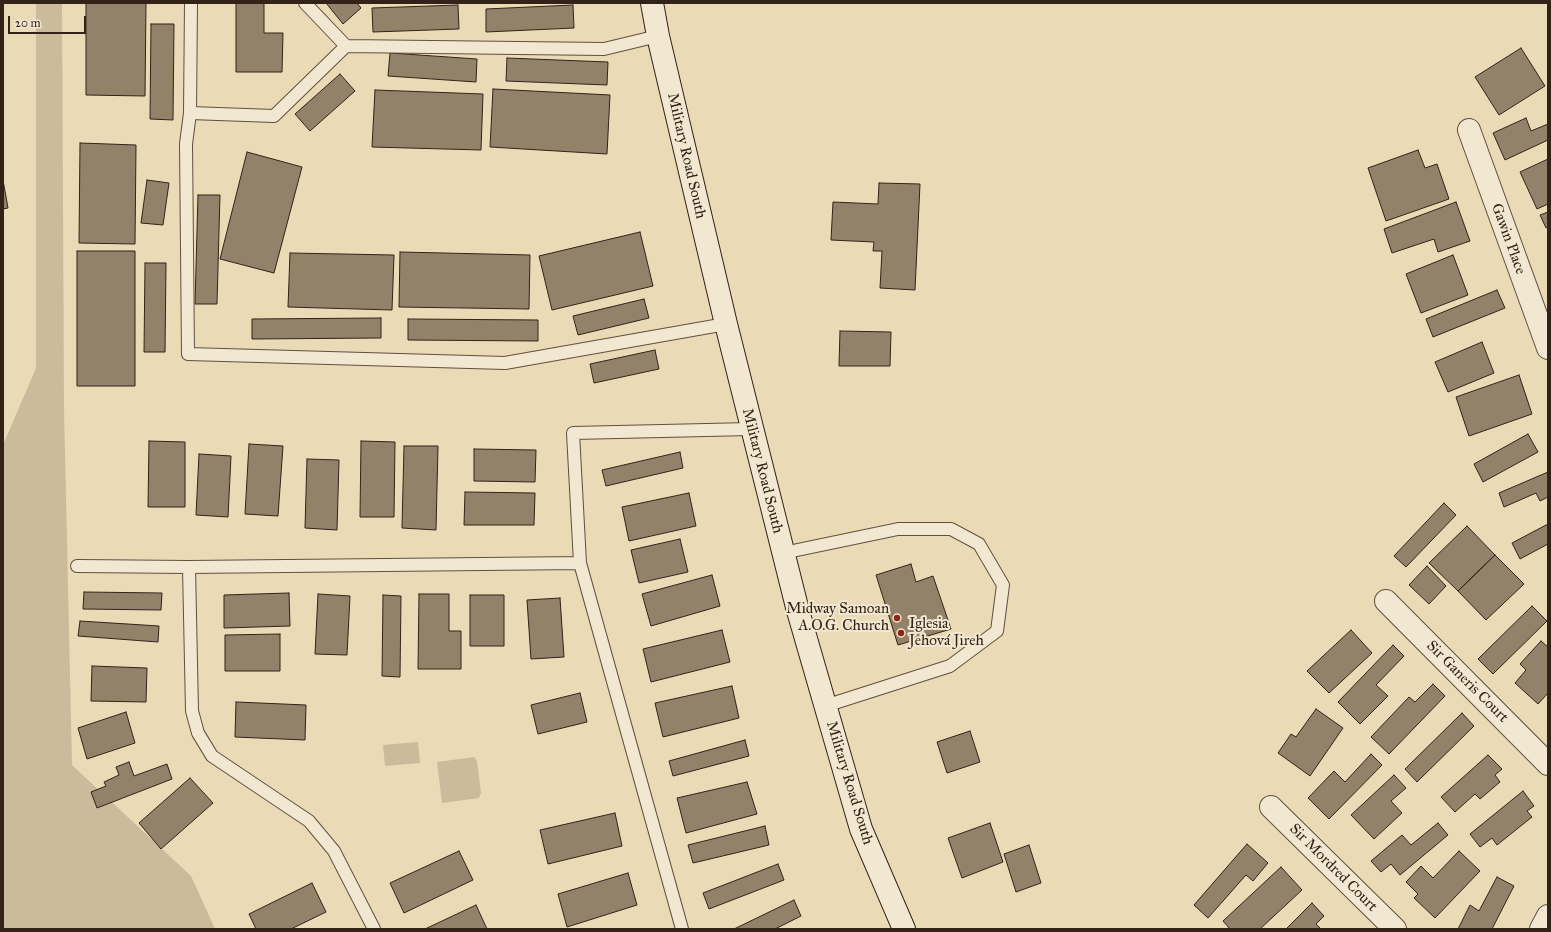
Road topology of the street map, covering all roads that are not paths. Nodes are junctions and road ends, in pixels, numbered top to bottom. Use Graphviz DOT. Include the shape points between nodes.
graph roads {
  1 [pos="191,3"];
  2 [pos="305,3"];
  3 [pos="652,3"];
  4 [pos="658,36"];
  5 [pos="346,46"];
  6 [pos="190,113"];
  7 [pos="1469,130"];
  8 [pos="726,324"];
  9 [pos="1548,348"];
  10 [pos="752,429"];
  11 [pos="783,553"];
  12 [pos="580,563"];
  13 [pos="77,566"];
  14 [pos="189,567"];
  15 [pos="1386,601"];
  16 [pos="825,706"];
  17 [pos="1548,764"];
  18 [pos="1270,807"];
  19 [pos="1548,916"];
  20 [pos="374,929"];
  21 [pos="682,929"];
  22 [pos="904,929"];
  23 [pos="1395,929"];
  24 [pos="1541,929"];
  1 -- 6 [label="lane"];
  2 -- 5 [label="lane"];
  3 -- 4 [label="main road, Military Road South"];
  4 -- 5 [label="lane" via="604,49"];
  4 -- 8 [label="main road, Military Road South"];
  5 -- 6 [label="lane" via="274,116"];
  6 -- 8 [label="lane" via="186,144 188,354 505,363"];
  7 -- 9 [label="main road, Gawin Place"];
  8 -- 10 [label="main road, Military Road South"];
  10 -- 11 [label="main road, Military Road South"];
  10 -- 12 [label="lane" via="573,433"];
  11 -- 16 [label="main road, Military Road South"];
  11 -- 16 [label="lane" via="898,529 951,529 979,544 1003,585 997,631 950,666"];
  12 -- 14 [label="lane"];
  12 -- 21 [label="lane"];
  13 -- 14 [label="lane"];
  14 -- 20 [label="lane" via="192,711 198,733 212,756 309,821 334,851"];
  15 -- 17 [label="main road, Sir Ganeris Court"];
  16 -- 22 [label="main road, Military Road South" via="861,829"];
  18 -- 23 [label="main road, Sir Mordred Court"];
  19 -- 24 [label="main road"];
}
